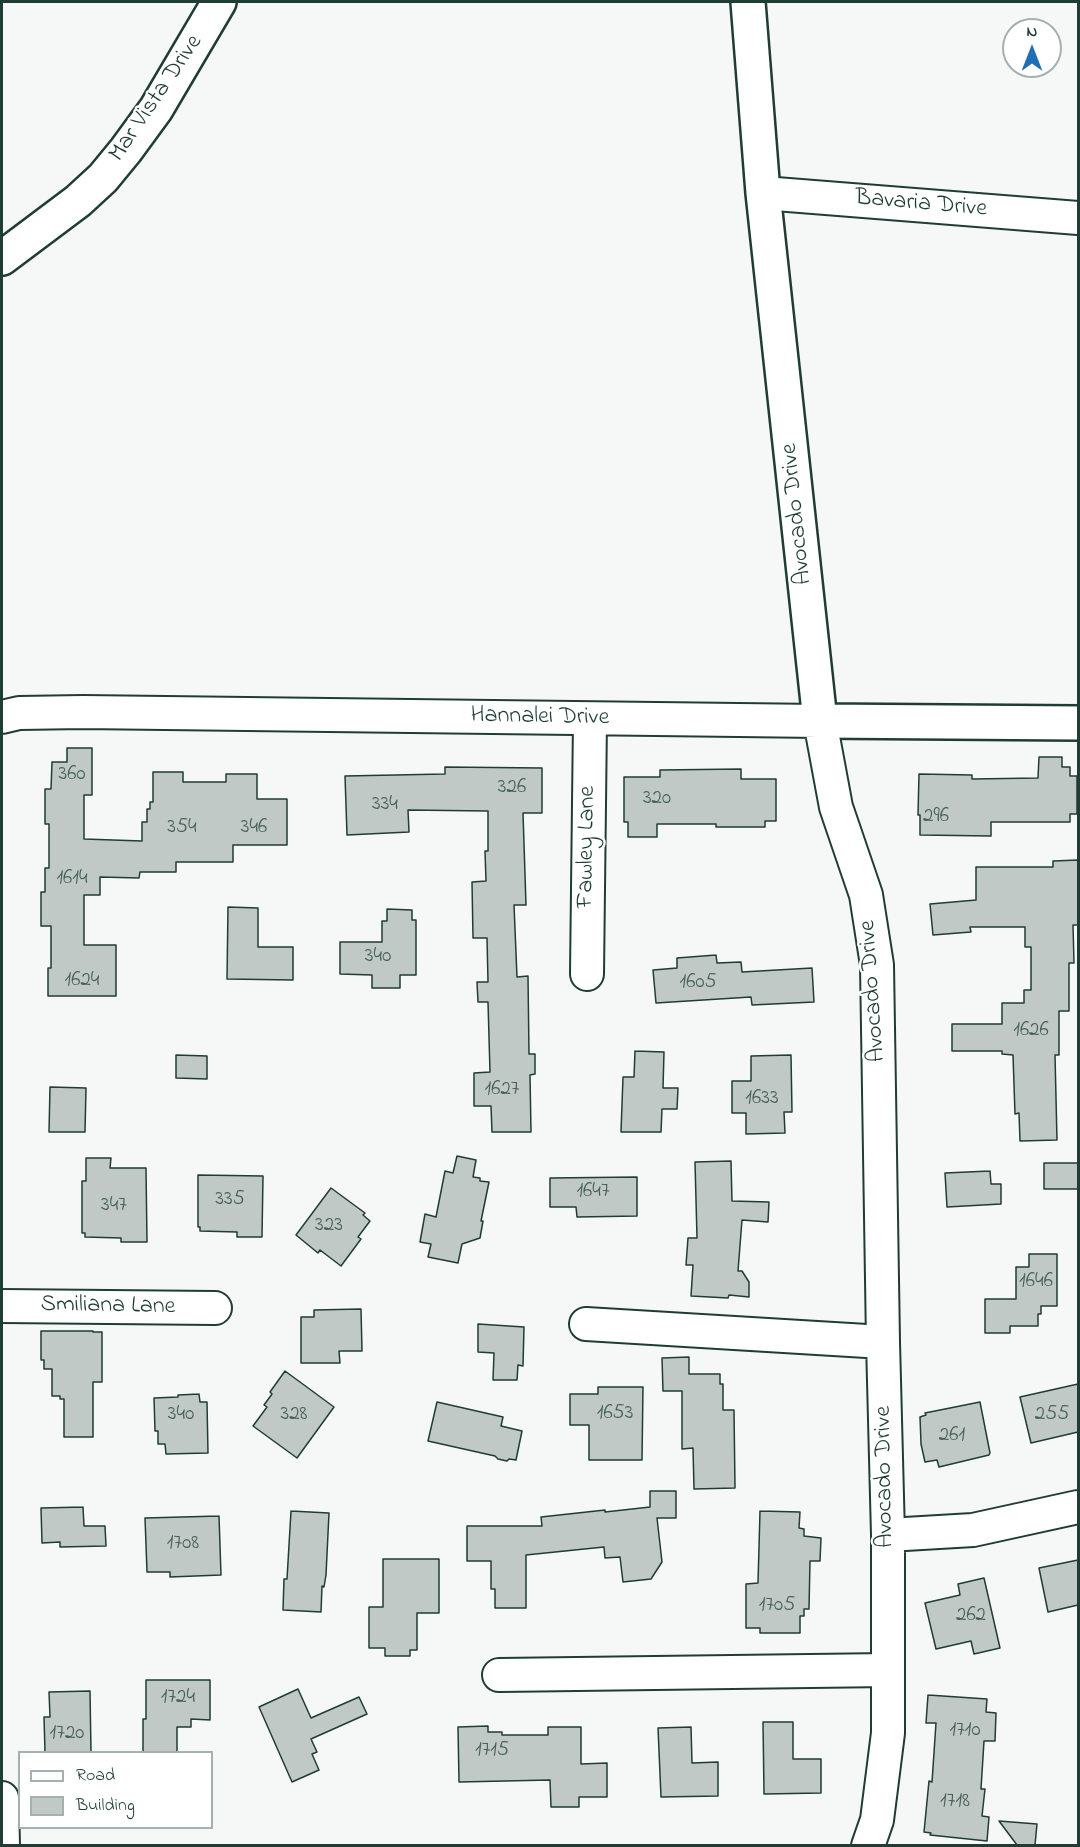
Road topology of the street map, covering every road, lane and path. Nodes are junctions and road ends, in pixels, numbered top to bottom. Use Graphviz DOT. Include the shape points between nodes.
graph roads {
  1 [pos="219,2"];
  2 [pos="748,2"];
  3 [pos="764,193"];
  4 [pos="1078,218"];
  5 [pos="2,258"];
  6 [pos="2,717"];
  7 [pos="590,719"];
  8 [pos="820,721"];
  9 [pos="1078,723"];
  10 [pos="587,974"];
  11 [pos="2,1306"];
  12 [pos="215,1308"];
  13 [pos="586,1324"];
  14 [pos="883,1342"];
  15 [pos="1078,1507"];
  16 [pos="888,1535"];
  17 [pos="888,1671"];
  18 [pos="499,1675"];
  19 [pos="2,1798"];
  20 [pos="3,1845"];
  21 [pos="868,1845"];
  1 -- 5 [label="street, Mar Vista Drive" via="156,109 103,178"];
  2 -- 3 [label="street, Avocado Drive"];
  3 -- 4 [label="street, Bavaria Drive"];
  3 -- 8 [label="street, Avocado Drive"];
  6 -- 7 [label="street, Hannalei Drive" via="83,712"];
  7 -- 8 [label="street, Hannalei Drive"];
  7 -- 10 [label="street, Fawley Lane"];
  8 -- 9 [label="street, Hannalei Drive"];
  8 -- 14 [label="street, Avocado Drive" via="836,807 866,895 877,964"];
  11 -- 12 [label="street, Smiliana Lane"];
  13 -- 14 [label="street"];
  14 -- 16 [label="street, Avocado Drive"];
  15 -- 16 [label="street" via="973,1530"];
  16 -- 17 [label="street, Avocado Drive"];
  17 -- 18 [label="street"];
  17 -- 21 [label="street, Avocado Drive" via="888,1733 877,1820"];
  19 -- 20 [label="street"];
}
